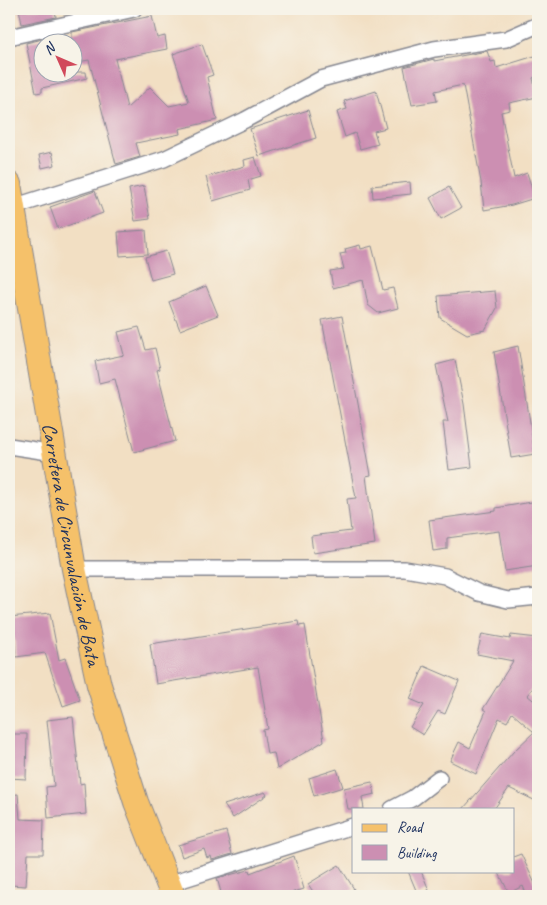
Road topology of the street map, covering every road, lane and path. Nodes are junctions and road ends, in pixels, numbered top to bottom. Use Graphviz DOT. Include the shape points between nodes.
graph roads {
  1 [pos="134,9"];
  2 [pos="538,25"];
  3 [pos="9,37"];
  4 [pos="9,184"];
  5 [pos="13,207"];
  6 [pos="9,446"];
  7 [pos="55,453"];
  8 [pos="74,569"];
  9 [pos="538,597"];
  10 [pos="439,778"];
  11 [pos="394,808"];
  12 [pos="352,826"];
  13 [pos="170,890"];
  1 -- 3 [label="street"];
  2 -- 5 [label="street" via="506,39 434,49 322,79 164,159"];
  4 -- 5 [label="main road, Carretera de Circunvalación de Bata"];
  5 -- 7 [label="main road, Carretera de Circunvalación de Bata"];
  6 -- 7 [label="street"];
  7 -- 8 [label="main road, Carretera de Circunvalación de Bata"];
  8 -- 9 [label="street" via="405,569 445,576 479,593 508,600"];
  8 -- 13 [label="main road, Carretera de Circunvalación de Bata" via="99,685 136,802"];
  10 -- 11 [label="street"];
  12 -- 13 [label="street"];
}
